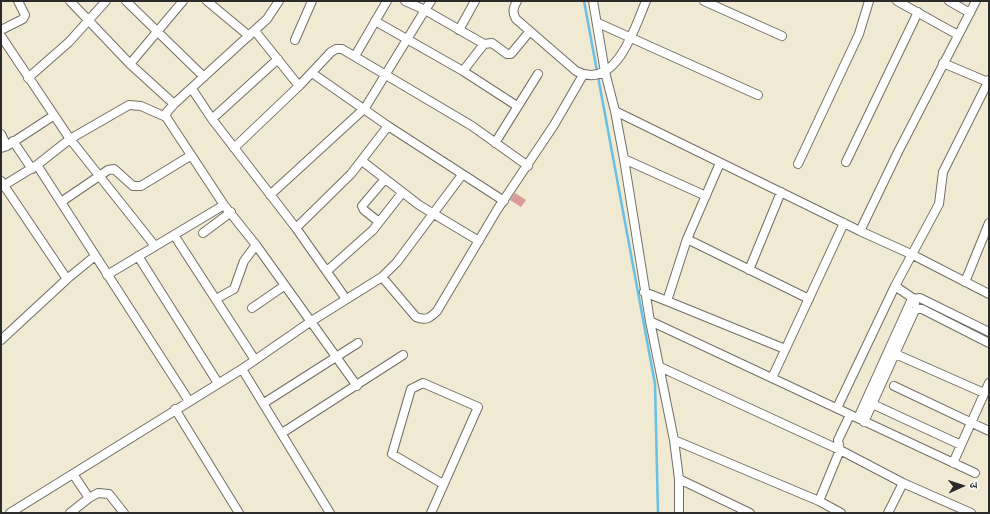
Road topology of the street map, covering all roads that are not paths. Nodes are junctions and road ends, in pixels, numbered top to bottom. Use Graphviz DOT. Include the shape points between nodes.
graph roads {
  1 [pos="18,1"];
  2 [pos="70,1"];
  3 [pos="106,1"];
  4 [pos="126,1"];
  5 [pos="183,1"];
  6 [pos="207,1"];
  7 [pos="312,1"];
  8 [pos="387,1"];
  9 [pos="405,1"];
  10 [pos="431,1"];
  11 [pos="475,1"];
  12 [pos="517,1"];
  13 [pos="593,1"];
  14 [pos="646,1"];
  15 [pos="704,1"];
  16 [pos="869,1"];
  17 [pos="897,1"];
  18 [pos="949,1"];
  19 [pos="976,1"];
  20 [pos="276,2"];
  21 [pos="425,10"];
  22 [pos="918,12"];
  23 [pos="970,13"];
  24 [pos="375,21"];
  25 [pos="88,22"];
  26 [pos="598,23"];
  27 [pos="1,30"];
  28 [pos="459,30"];
  29 [pos="159,31"];
  30 [pos="530,31"];
  31 [pos="252,33"];
  32 [pos="958,35"];
  33 [pos="1,36"];
  34 [pos="782,36"];
  35 [pos="630,37"];
  36 [pos="295,40"];
  37 [pos="406,40"];
  38 [pos="484,44"];
  39 [pos="355,56"];
  40 [pos="278,60"];
  41 [pos="943,63"];
  42 [pos="130,64"];
  43 [pos="463,72"];
  44 [pos="602,72"];
  45 [pos="312,73"];
  46 [pos="538,74"];
  47 [pos="585,75"];
  48 [pos="385,76"];
  49 [pos="204,77"];
  50 [pos="28,78"];
  51 [pos="989,81"];
  52 [pos="299,86"];
  53 [pos="192,89"];
  54 [pos="758,95"];
  55 [pos="174,104"];
  56 [pos="517,106"];
  57 [pos="365,108"];
  58 [pos="615,111"];
  59 [pos="53,116"];
  60 [pos="166,117"];
  61 [pos="212,119"];
  62 [pos="388,126"];
  63 [pos="1,134"];
  64 [pos="70,139"];
  65 [pos="495,143"];
  66 [pos="7,145"];
  67 [pos="234,148"];
  68 [pos="190,156"];
  69 [pos="624,159"];
  70 [pos="362,161"];
  71 [pos="846,162"];
  72 [pos="720,163"];
  73 [pos="798,164"];
  74 [pos="528,166"];
  75 [pos="34,167"];
  76 [pos="462,175"];
  77 [pos="99,176"];
  78 [pos="385,179"];
  79 [pos="2,185"];
  80 [pos="781,192"];
  81 [pos="402,193"];
  82 [pos="270,195"];
  83 [pos="706,196"];
  84 [pos="504,201"];
  85 [pos="61,202"];
  86 [pos="224,205"];
  87 [pos="231,212"];
  88 [pos="434,214"];
  89 [pos="379,222"];
  90 [pos="844,223"];
  91 [pos="989,223"];
  92 [pos="296,228"];
  93 [pos="860,231"];
  94 [pos="203,234"];
  95 [pos="174,235"];
  96 [pos="687,239"];
  97 [pos="479,241"];
  98 [pos="256,245"];
  99 [pos="155,246"];
  100 [pos="913,255"];
  101 [pos="95,256"];
  102 [pos="138,256"];
  103 [pos="748,270"];
  104 [pos="326,271"];
  105 [pos="107,275"];
  106 [pos="382,277"];
  107 [pos="66,278"];
  108 [pos="965,282"];
  109 [pos="284,286"];
  110 [pos="895,286"];
  111 [pos="644,292"];
  112 [pos="989,294"];
  113 [pos="914,298"];
  114 [pos="216,299"];
  115 [pos="346,299"];
  116 [pos="809,299"];
  117 [pos="667,301"];
  118 [pos="252,308"];
  119 [pos="917,309"];
  120 [pos="650,321"];
  121 [pos="310,322"];
  122 [pos="989,332"];
  123 [pos="1,340"];
  124 [pos="989,342"];
  125 [pos="358,343"];
  126 [pos="786,349"];
  127 [pos="892,353"];
  128 [pos="403,355"];
  129 [pos="336,357"];
  130 [pos="255,360"];
  131 [pos="660,367"];
  132 [pos="242,369"];
  133 [pos="772,378"];
  134 [pos="989,382"];
  135 [pos="218,383"];
  136 [pos="357,386"];
  137 [pos="894,386"];
  138 [pos="984,393"];
  139 [pos="189,401"];
  140 [pos="264,403"];
  141 [pos="869,403"];
  142 [pos="837,408"];
  143 [pos="175,409"];
  144 [pos="850,415"];
  145 [pos="861,420"];
  146 [pos="971,422"];
  147 [pos="989,430"];
  148 [pos="282,433"];
  149 [pos="674,440"];
  150 [pos="961,445"];
  151 [pos="840,450"];
  152 [pos="953,463"];
  153 [pos="975,473"];
  154 [pos="73,474"];
  155 [pos="679,479"];
  156 [pos="903,483"];
  157 [pos="443,484"];
  158 [pos="88,498"];
  159 [pos="819,501"];
  160 [pos="10,513"];
  161 [pos="70,513"];
  162 [pos="124,513"];
  163 [pos="239,513"];
  164 [pos="330,513"];
  165 [pos="430,513"];
  166 [pos="679,513"];
  167 [pos="750,513"];
  168 [pos="840,513"];
  169 [pos="888,513"];
  170 [pos="971,513"];
  1 -- 27 [label="street" via="25,15 23,19"];
  2 -- 25 [label="street"];
  3 -- 25 [label="street"];
  4 -- 29 [label="street"];
  5 -- 29 [label="street"];
  6 -- 31 [label="street"];
  7 -- 36 [label="street"];
  8 -- 24 [label="street"];
  9 -- 21 [label="street"];
  10 -- 21 [label="street"];
  11 -- 28 [label="street"];
  12 -- 30 [label="street" via="513,14"];
  13 -- 26 [label="street"];
  14 -- 35 [label="street"];
  15 -- 34 [label="street"];
  16 -- 73 [label="street" via="858,34"];
  17 -- 22 [label="street"];
  18 -- 23 [label="street"];
  19 -- 23 [label="street"];
  20 -- 31 [label="street" via="267,19"];
  21 -- 28 [label="street"];
  21 -- 37 [label="street"];
  22 -- 32 [label="street"];
  22 -- 71 [label="street"];
  23 -- 32 [label="street"];
  24 -- 37 [label="street"];
  24 -- 39 [label="street"];
  25 -- 42 [label="street"];
  25 -- 50 [label="street"];
  26 -- 35 [label="street"];
  26 -- 44 [label="street"];
  28 -- 38 [label="street"];
  29 -- 42 [label="street"];
  29 -- 49 [label="street"];
  30 -- 38 [label="street" via="511,54 507,54 492,43"];
  30 -- 47 [label="street" via="576,71"];
  31 -- 40 [label="street"];
  31 -- 49 [label="street"];
  32 -- 41 [label="street"];
  33 -- 50 [label="street"];
  35 -- 44 [label="street" via="620,57"];
  35 -- 54 [label="street"];
  37 -- 43 [label="street"];
  37 -- 48 [label="street"];
  38 -- 43 [label="street"];
  39 -- 45 [label="street" via="342,49 336,49"];
  39 -- 48 [label="street"];
  40 -- 52 [label="street"];
  40 -- 61 [label="street"];
  41 -- 51 [label="street"];
  41 -- 93 [label="street"];
  42 -- 55 [label="street"];
  43 -- 56 [label="street"];
  44 -- 47 [label="street"];
  44 -- 58 [label="street"];
  45 -- 52 [label="street"];
  45 -- 57 [label="street"];
  46 -- 56 [label="street"];
  47 -- 74 [label="street"];
  48 -- 57 [label="street"];
  48 -- 65 [label="street"];
  49 -- 53 [label="street"];
  50 -- 59 [label="street"];
  51 -- 100 [label="street" via="943,172 939,204"];
  52 -- 67 [label="street"];
  53 -- 55 [label="street"];
  53 -- 61 [label="street"];
  55 -- 60 [label="street"];
  56 -- 65 [label="street"];
  57 -- 62 [label="street"];
  57 -- 82 [label="street"];
  58 -- 69 [label="street"];
  58 -- 72 [label="street"];
  59 -- 64 [label="street"];
  59 -- 66 [label="street"];
  60 -- 64 [label="street" via="141,106 129,105"];
  60 -- 68 [label="street"];
  61 -- 67 [label="street"];
  62 -- 70 [label="street"];
  62 -- 76 [label="street"];
  63 -- 66 [label="street"];
  64 -- 75 [label="street"];
  64 -- 77 [label="street"];
  65 -- 74 [label="street"];
  66 -- 75 [label="street"];
  67 -- 82 [label="street"];
  68 -- 77 [label="street" via="141,186 133,186 114,169"];
  68 -- 86 [label="street"];
  69 -- 83 [label="street"];
  69 -- 111 [label="street"];
  70 -- 78 [label="street"];
  70 -- 92 [label="street"];
  72 -- 80 [label="street"];
  72 -- 83 [label="street"];
  74 -- 84 [label="street"];
  75 -- 79 [label="street"];
  75 -- 85 [label="street"];
  76 -- 84 [label="street"];
  76 -- 88 [label="street"];
  77 -- 85 [label="street"];
  77 -- 99 [label="street"];
  78 -- 81 [label="street"];
  78 -- 89 [label="street" via="362,206"];
  79 -- 107 [label="street"];
  80 -- 90 [label="street"];
  80 -- 103 [label="street"];
  81 -- 88 [label="street"];
  81 -- 89 [label="street"];
  82 -- 92 [label="street"];
  83 -- 96 [label="street"];
  84 -- 97 [label="street"];
  85 -- 101 [label="street"];
  86 -- 87 [label="street"];
  86 -- 95 [label="street"];
  87 -- 94 [label="street"];
  87 -- 98 [label="street"];
  88 -- 97 [label="street"];
  88 -- 106 [label="street" via="397,262"];
  89 -- 104 [label="street"];
  90 -- 93 [label="street"];
  90 -- 116 [label="street"];
  91 -- 108 [label="street"];
  92 -- 104 [label="street"];
  93 -- 100 [label="street"];
  95 -- 99 [label="street"];
  95 -- 114 [label="street"];
  96 -- 103 [label="street"];
  96 -- 117 [label="street"];
  97 -- 106 [label="street" via="437,311 430,318 423,320 416,317"];
  98 -- 109 [label="street"];
  98 -- 114 [label="street" via="244,261 234,289"];
  99 -- 102 [label="street"];
  100 -- 108 [label="street"];
  100 -- 110 [label="street"];
  101 -- 105 [label="street"];
  101 -- 107 [label="street"];
  102 -- 105 [label="street"];
  102 -- 135 [label="street"];
  103 -- 116 [label="street"];
  104 -- 115 [label="street"];
  105 -- 139 [label="street"];
  106 -- 115 [label="street"];
  107 -- 123 [label="street"];
  108 -- 112 [label="street"];
  109 -- 118 [label="street"];
  109 -- 121 [label="street"];
  110 -- 113 [label="street"];
  110 -- 142 [label="street"];
  111 -- 117 [label="street"];
  111 -- 120 [label="street"];
  113 -- 119 [label="street"];
  113 -- 122 [label="street" via="920,298"];
  113 -- 127 [label="street"];
  114 -- 130 [label="street"];
  115 -- 121 [label="street"];
  116 -- 126 [label="street"];
  117 -- 126 [label="street"];
  119 -- 124 [label="street" via="922,309"];
  119 -- 127 [label="street"];
  120 -- 131 [label="street"];
  120 -- 133 [label="street"];
  121 -- 129 [label="street"];
  121 -- 130 [label="street"];
  125 -- 129 [label="street"];
  126 -- 133 [label="street"];
  127 -- 138 [label="street"];
  127 -- 141 [label="street"];
  128 -- 136 [label="street"];
  129 -- 136 [label="street"];
  129 -- 140 [label="street"];
  130 -- 132 [label="street"];
  131 -- 149 [label="street"];
  131 -- 151 [label="street"];
  132 -- 135 [label="street"];
  132 -- 140 [label="street"];
  133 -- 142 [label="street"];
  134 -- 138 [label="street"];
  135 -- 139 [label="street"];
  136 -- 148 [label="street"];
  137 -- 146 [label="street"];
  138 -- 146 [label="street"];
  139 -- 143 [label="street"];
  140 -- 148 [label="street"];
  141 -- 145 [label="street"];
  141 -- 150 [label="street"];
  142 -- 144 [label="street"];
  143 -- 154 [label="street"];
  143 -- 163 [label="street"];
  144 -- 145 [label="street"];
  144 -- 151 [label="street" via="838,440"];
  145 -- 152 [label="street"];
  146 -- 147 [label="street"];
  146 -- 150 [label="street"];
  148 -- 164 [label="street"];
  149 -- 155 [label="street"];
  149 -- 159 [label="street"];
  150 -- 152 [label="street"];
  151 -- 156 [label="street"];
  151 -- 159 [label="street"];
  152 -- 153 [label="street"];
  154 -- 158 [label="street"];
  154 -- 160 [label="street"];
  155 -- 166 [label="street"];
  155 -- 167 [label="street"];
  156 -- 169 [label="street"];
  156 -- 170 [label="street"];
  157 -- 157 [label="street" via="478,407 423,383 411,389 392,454"];
  157 -- 165 [label="street"];
  158 -- 161 [label="street"];
  158 -- 162 [label="street" via="98,493 109,494"];
  159 -- 168 [label="street"];
}
